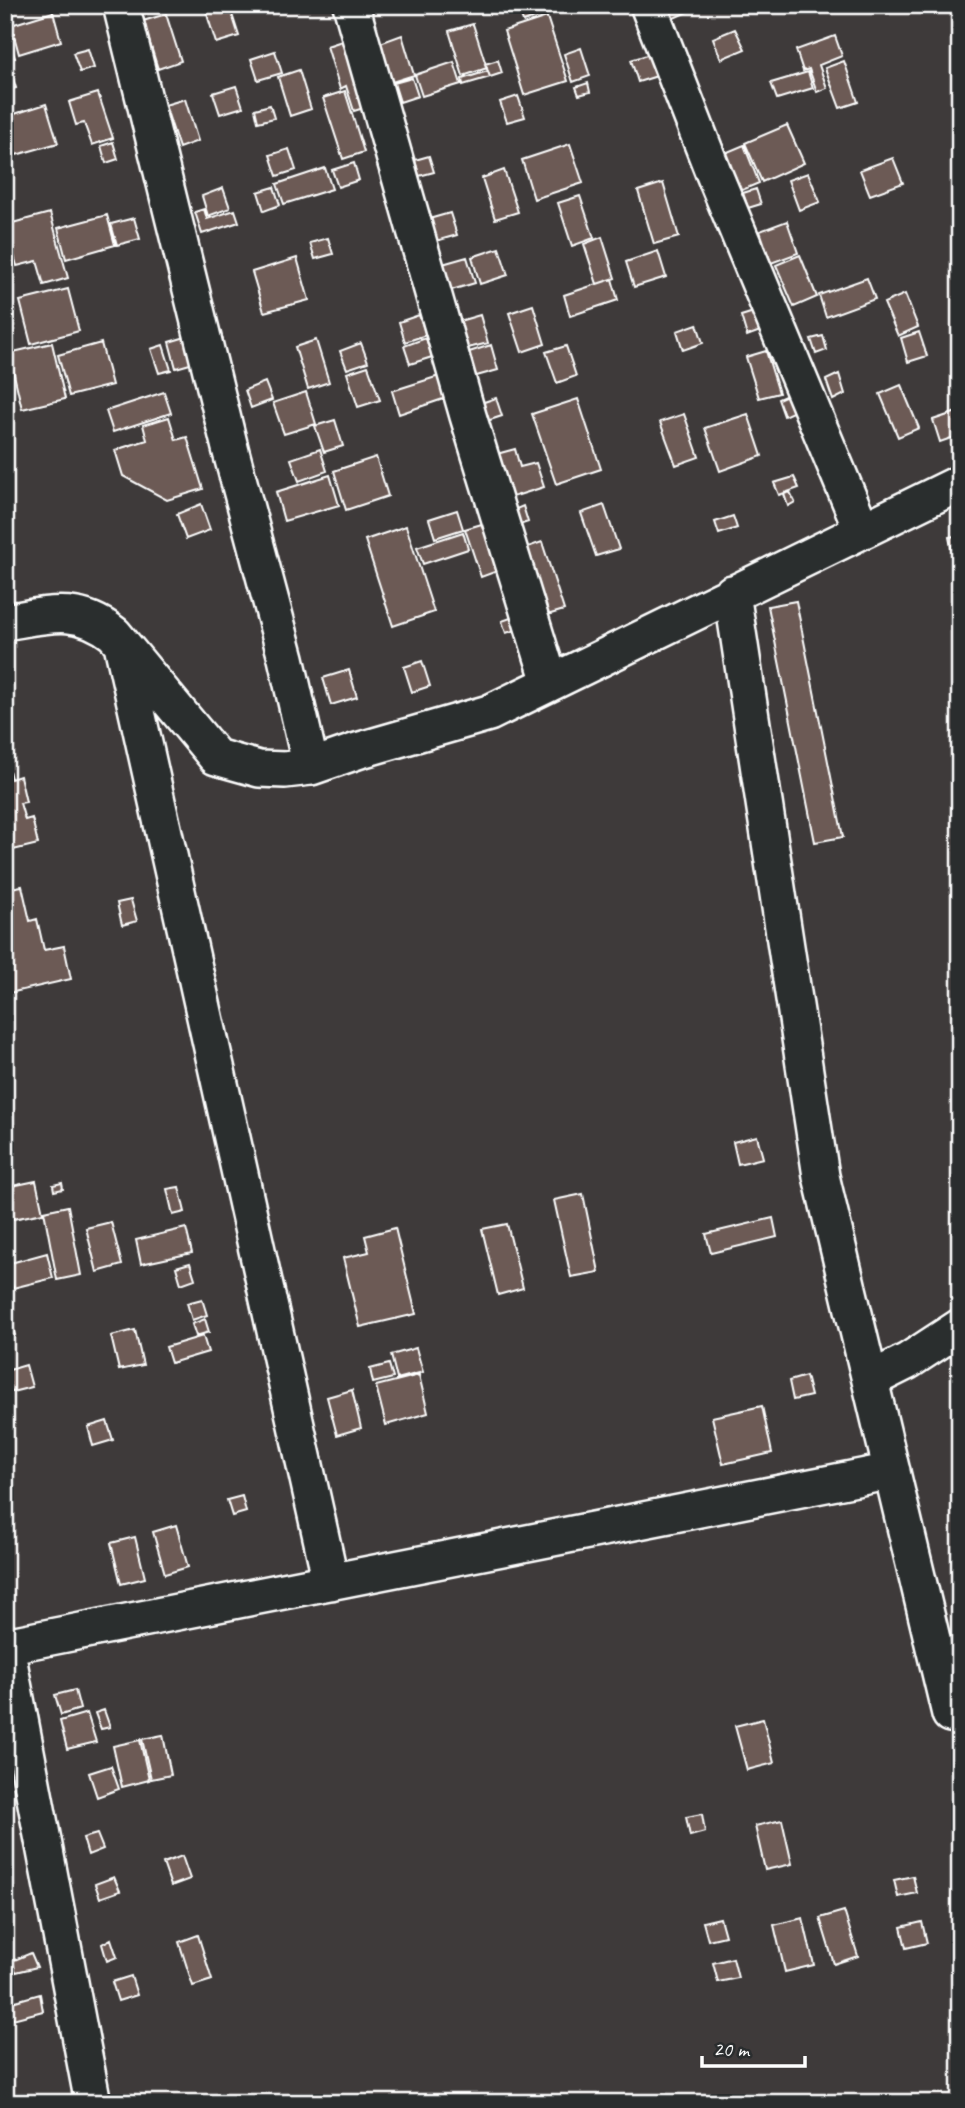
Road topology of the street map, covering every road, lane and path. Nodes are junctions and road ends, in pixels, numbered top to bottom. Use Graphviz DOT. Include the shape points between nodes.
graph roads {
  1 [pos="121,5"];
  2 [pos="351,5"];
  3 [pos="648,5"];
  4 [pos="960,483"];
  5 [pos="862,530"];
  6 [pos="732,593"];
  7 [pos="5,622"];
  8 [pos="122,644"];
  9 [pos="550,682"];
  10 [pos="311,767"];
  11 [pos="960,1327"];
  12 [pos="870,1380"];
  13 [pos="892,1471"];
  14 [pos="331,1582"];
  15 [pos="6,1645"];
  16 [pos="950,1714"];
  17 [pos="93,2103"];
  1 -- 10 [label="street"];
  2 -- 9 [label="street" via="468,416"];
  3 -- 5 [label="street"];
  4 -- 5 [label="street"];
  5 -- 6 [label="street"];
  6 -- 9 [label="street"];
  6 -- 12 [label="street" via="821,1175"];
  7 -- 8 [label="street" via="75,614 103,626"];
  8 -- 10 [label="street" via="216,757 259,769"];
  8 -- 14 [label="street"];
  9 -- 10 [label="street" via="489,713"];
  11 -- 12 [label="street"];
  12 -- 13 [label="street"];
  13 -- 14 [label="street"];
  13 -- 16 [label="street"];
  14 -- 15 [label="street"];
  15 -- 17 [label="street"];
}
